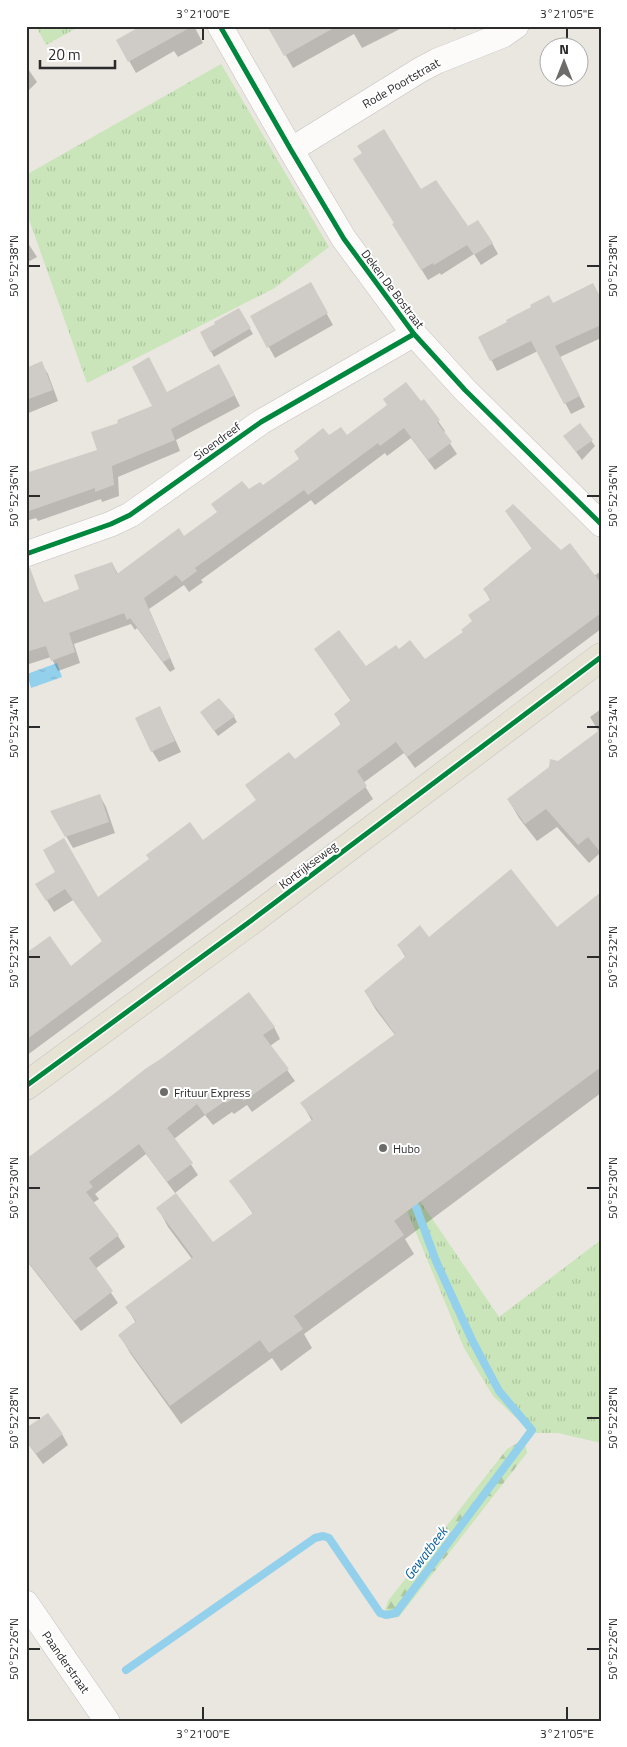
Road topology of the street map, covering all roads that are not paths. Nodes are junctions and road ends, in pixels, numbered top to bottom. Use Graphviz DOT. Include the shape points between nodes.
graph roads {
  1 [pos="220,26"];
  2 [pos="516,26"];
  3 [pos="291,150"];
  4 [pos="414,334"];
  5 [pos="601,524"];
  6 [pos="26,554"];
  7 [pos="601,657"];
  8 [pos="26,1086"];
  9 [pos="26,1603"];
  10 [pos="107,1721"];
  1 -- 3 [label="street, Deken De Bostraat"];
  2 -- 3 [label="street, Rode Poortstraat" via="503,35 420,70"];
  3 -- 4 [label="street, Deken De Bostraat" via="344,240"];
  4 -- 5 [label="street, Deken De Bostraat"];
  4 -- 6 [label="street, Sioendreef" via="261,422 130,516"];
  7 -- 8 [label="main road, Kortrijkseweg"];
  9 -- 10 [label="street, Paanderstraat"];
}
